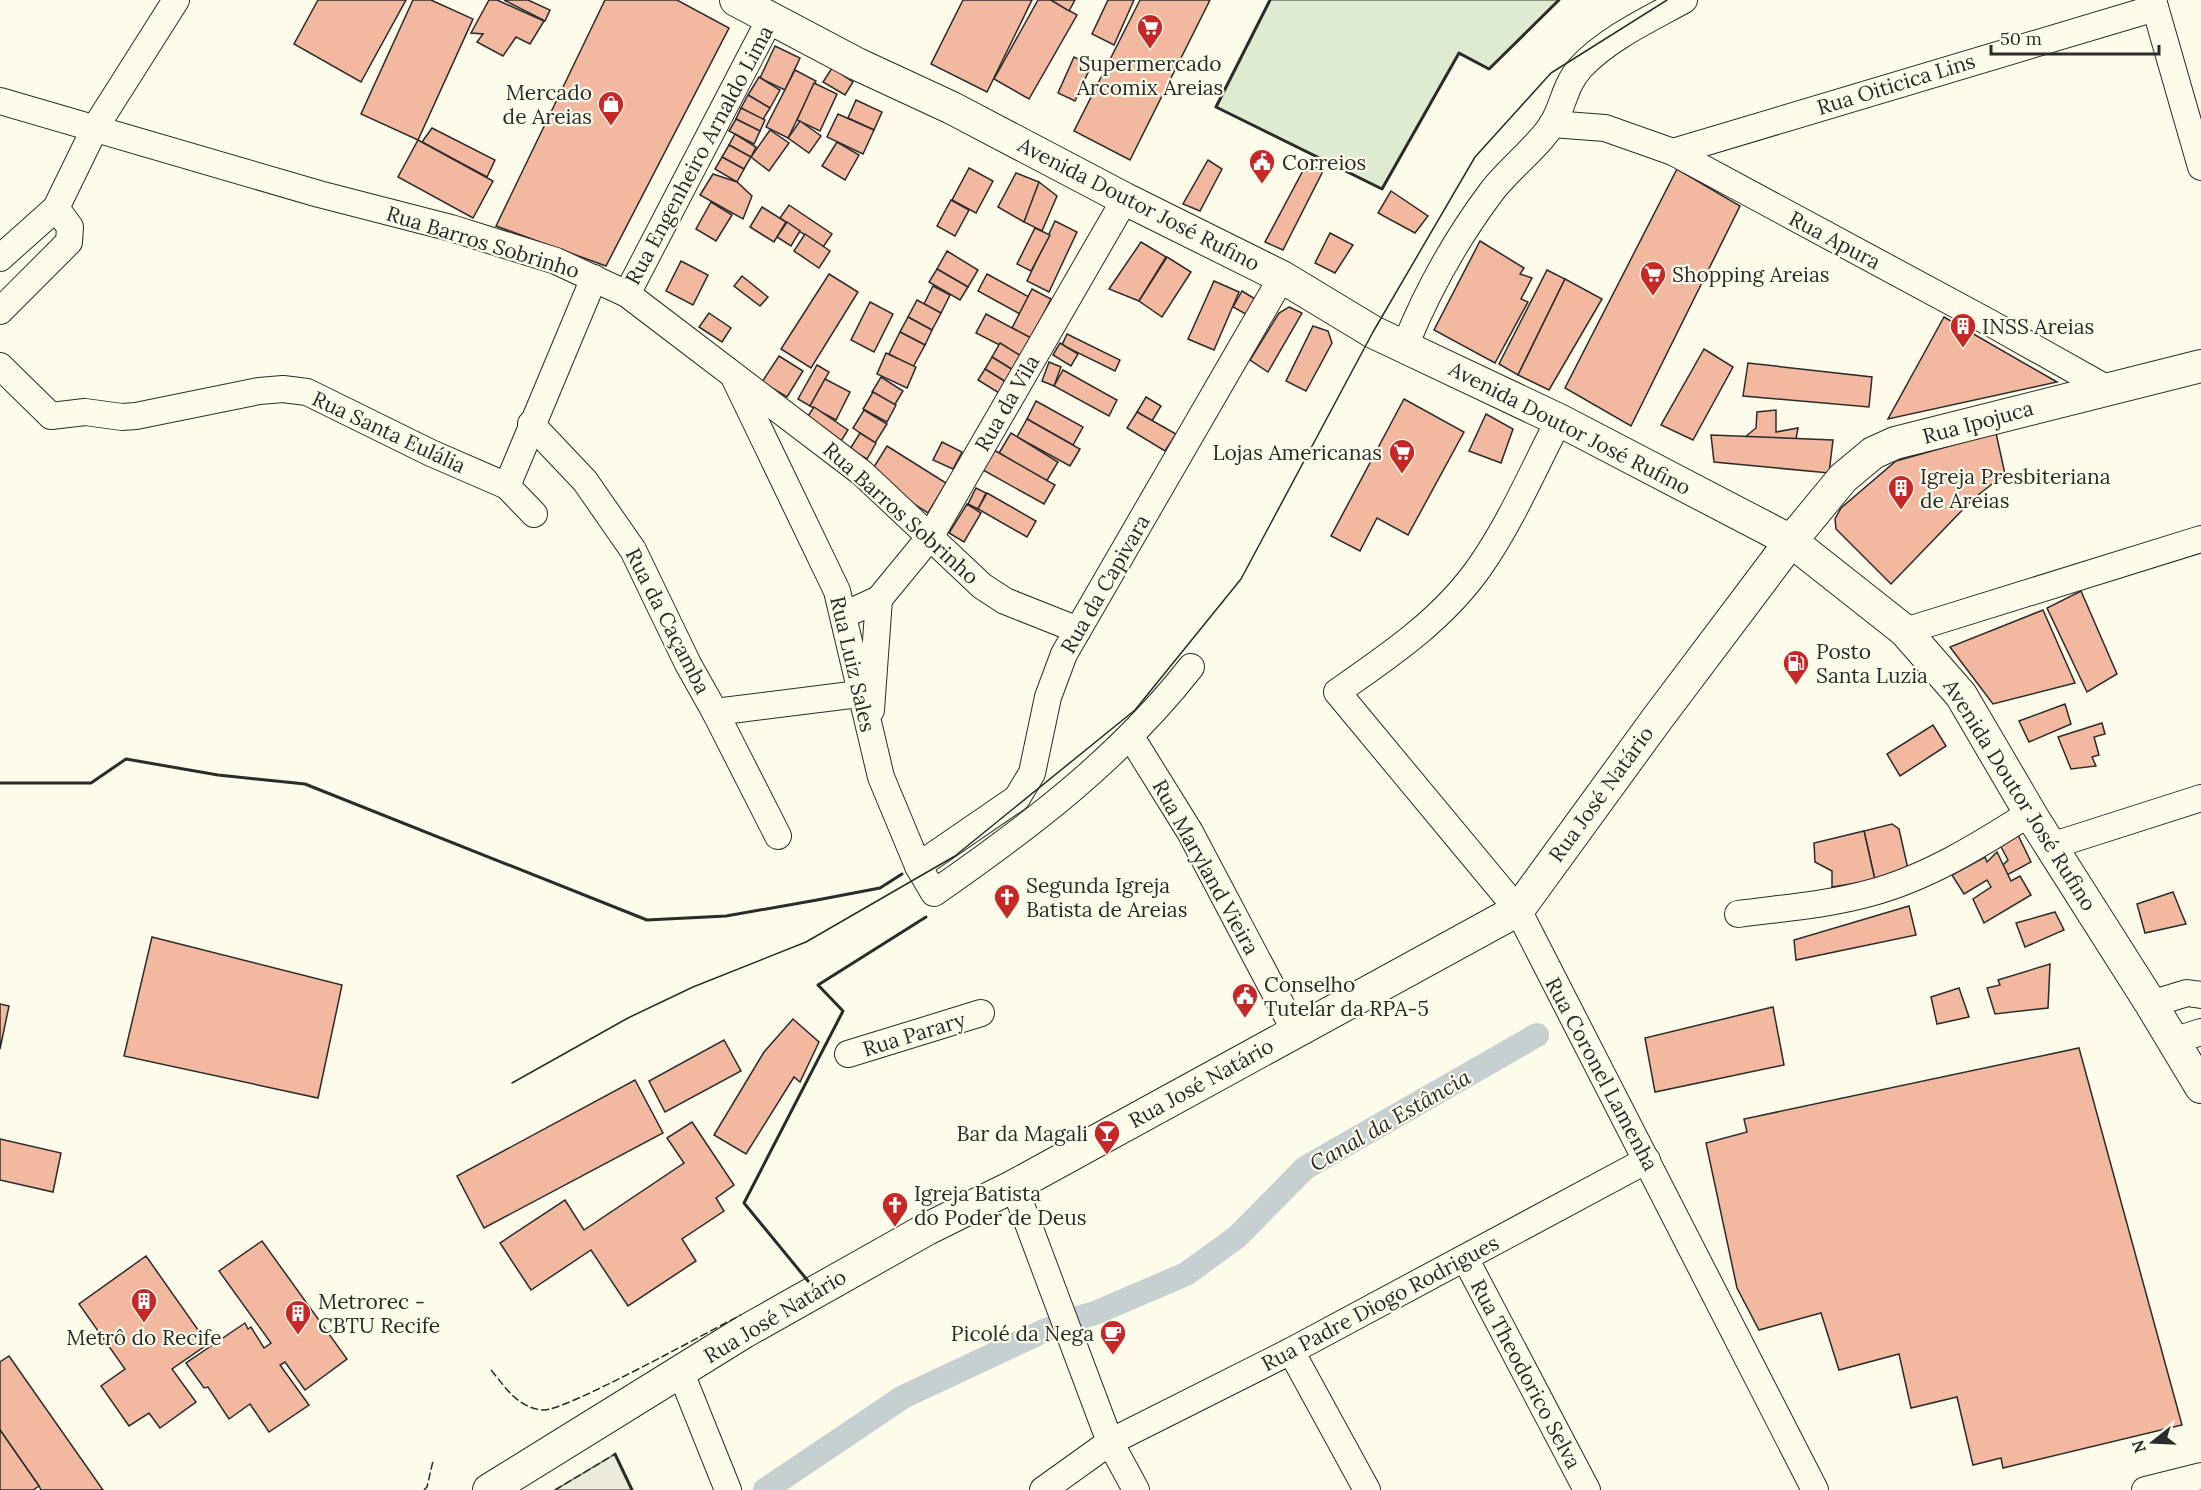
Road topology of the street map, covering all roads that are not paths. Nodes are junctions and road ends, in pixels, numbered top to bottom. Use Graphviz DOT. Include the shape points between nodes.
graph roads {
  1 [pos="176,0"];
  2 [pos="736,0"];
  3 [pos="1684,0"];
  4 [pos="2154,4"];
  5 [pos="771,17"];
  6 [pos="0,101"];
  7 [pos="1552,124"];
  8 [pos="95,128"];
  9 [pos="1673,152"];
  10 [pos="2201,167"];
  11 [pos="1125,199"];
  12 [pos="56,208"];
  13 [pos="0,258"];
  14 [pos="1282,277"];
  15 [pos="594,278"];
  16 [pos="627,294"];
  17 [pos="0,311"];
  18 [pos="1405,346"];
  19 [pos="0,366"];
  20 [pos="2201,366"];
  21 [pos="733,374"];
  22 [pos="2106,388"];
  23 [pos="1559,420"];
  24 [pos="531,424"];
  25 [pos="507,486"];
  26 [pos="534,514"];
  27 [pos="930,537"];
  28 [pos="2201,539"];
  29 [pos="1791,542"];
  30 [pos="879,599"];
  31 [pos="844,615"];
  32 [pos="1078,630"];
  33 [pos="1905,631"];
  34 [pos="1191,667"];
  35 [pos="860,694"];
  36 [pos="715,712"];
  37 [pos="869,733"];
  38 [pos="1131,737"];
  39 [pos="2201,798"];
  40 [pos="2030,813"];
  41 [pos="778,836"];
  42 [pos="2051,846"];
  43 [pos="918,866"];
  44 [pos="1518,910"];
  45 [pos="1738,914"];
  46 [pos="2201,995"];
  47 [pos="2151,1004"];
  48 [pos="981,1013"];
  49 [pos="1295,1031"];
  50 [pos="2187,1036"];
  51 [pos="848,1054"];
  52 [pos="2201,1087"];
  53 [pos="1647,1160"];
  54 [pos="1014,1186"];
  55 [pos="1465,1258"];
  56 [pos="1291,1351"];
  57 [pos="681,1373"];
  58 [pos="1110,1442"];
  59 [pos="2201,1476"];
  60 [pos="489,1490"];
  61 [pos="728,1490"];
  62 [pos="1043,1490"];
  63 [pos="1136,1490"];
  64 [pos="1367,1490"];
  65 [pos="1587,1490"];
  66 [pos="1815,1490"];
  67 [pos="2145,1490"];
  1 -- 8 [label="street"];
  2 -- 5 [label="main road, Avenida Doutor José Rufino"];
  3 -- 7 [label="street" via="1607,46 1582,66 1570,80"];
  4 -- 9 [label="street, Rua Oiticica Lins"];
  4 -- 10 [label="street"];
  5 -- 11 [label="main road, Avenida Doutor José Rufino"];
  5 -- 16 [label="street, Rua Engenheiro Arnaldo Lima"];
  6 -- 8 [label="street, Rua Barros Sobrinho"];
  7 -- 9 [label="street, Rua Apura" via="1605,128"];
  7 -- 18 [label="street" via="1492,191 1456,243 1423,302"];
  8 -- 12 [label="street"];
  8 -- 15 [label="street, Rua Barros Sobrinho" via="451,228 556,261"];
  9 -- 22 [label="street, Rua Apura"];
  11 -- 14 [label="main road, Avenida Doutor José Rufino"];
  11 -- 27 [label="street, Rua da Vila"];
  12 -- 13 [label="street"];
  12 -- 17 [label="street" via="70,227 69,242"];
  14 -- 18 [label="main road, Avenida Doutor José Rufino" via="1373,332"];
  14 -- 32 [label="street, Rua da Capivara"];
  15 -- 16 [label="street, Rua Barros Sobrinho"];
  15 -- 24 [label="street, Rua Engenheiro Arnaldo Lima"];
  16 -- 21 [label="street, Rua Barros Sobrinho"];
  18 -- 23 [label="main road, Avenida Doutor José Rufino"];
  19 -- 25 [label="street, Rua Santa Eulália" via="51,416 85,412 136,416 259,391 307,392"];
  20 -- 22 [label="main road, Rua Ipojuca"];
  21 -- 27 [label="street, Rua Barros Sobrinho" via="862,473"];
  21 -- 31 [label="street, Rua Luiz Sales" via="809,530"];
  22 -- 29 [label="main road, Rua Ipojuca" via="1895,443 1873,453 1843,478"];
  23 -- 29 [label="main road, Avenida Doutor José Rufino"];
  23 -- 44 [label="street, Rua Coronel Lamenha" via="1480,567 1454,598 1398,650 1336,692"];
  24 -- 25 [label="street, Rua Engenheiro Arnaldo Lima"];
  24 -- 36 [label="street, Rua da Caçamba" via="585,481 622,534"];
  25 -- 26 [label="street, Rua Santa Eulália"];
  27 -- 30 [label="street, Rua da Vila"];
  27 -- 32 [label="street, Rua Barros Sobrinho" via="982,586 1005,601"];
  28 -- 33 [label="street"];
  29 -- 33 [label="main road, Avenida Doutor José Rufino"];
  29 -- 44 [label="main road, Rua José Natário"];
  30 -- 31 [label="street, Rua da Vila"];
  30 -- 37 [label="street"];
  31 -- 35 [label="street, Rua Luiz Sales"];
  32 -- 43 [label="street, Rua da Capivara" via="1052,681 1027,784 1017,798"];
  33 -- 40 [label="main road, Avenida Doutor José Rufino" via="1961,694"];
  34 -- 38 [label="street"];
  35 -- 36 [label="street"];
  35 -- 37 [label="street, Rua Luiz Sales"];
  36 -- 41 [label="street, Rua da Caçamba"];
  37 -- 43 [label="street, Rua Luiz Sales" via="881,777"];
  38 -- 43 [label="street, Rua Luiz Sales" via="1007,843 934,893"];
  38 -- 49 [label="street, Rua Maryland Vieira" via="1190,832"];
  39 -- 42 [label="street"];
  40 -- 42 [label="main road, Avenida Doutor José Rufino"];
  40 -- 45 [label="street" via="1950,861 1872,893"];
  42 -- 47 [label="main road, Avenida Doutor José Rufino"];
  44 -- 49 [label="main road, Rua José Natário"];
  44 -- 53 [label="street, Rua Coronel Lamenha"];
  46 -- 47 [label="street" via="2187,993"];
  47 -- 50 [label="main road, Avenida Doutor José Rufino"];
  48 -- 51 [label="street, Rua Parary"];
  49 -- 54 [label="main road, Rua José Natário"];
  50 -- 52 [label="main road, Avenida Doutor José Rufino"];
  53 -- 55 [label="street, Rua Padre Diogo Rodrigues"];
  53 -- 66 [label="street, Rua Coronel Lamenha"];
  54 -- 57 [label="main road, Rua José Natário" via="813,1293"];
  54 -- 58 [label="street"];
  55 -- 56 [label="street, Rua Padre Diogo Rodrigues"];
  55 -- 65 [label="street, Rua Theodorico Selva"];
  56 -- 58 [label="street, Rua Padre Diogo Rodrigues"];
  56 -- 64 [label="street"];
  57 -- 60 [label="main road, Rua José Natário"];
  57 -- 61 [label="street"];
  58 -- 62 [label="street, Rua Padre Diogo Rodrigues"];
  58 -- 63 [label="street"];
  59 -- 67 [label="street"];
}
